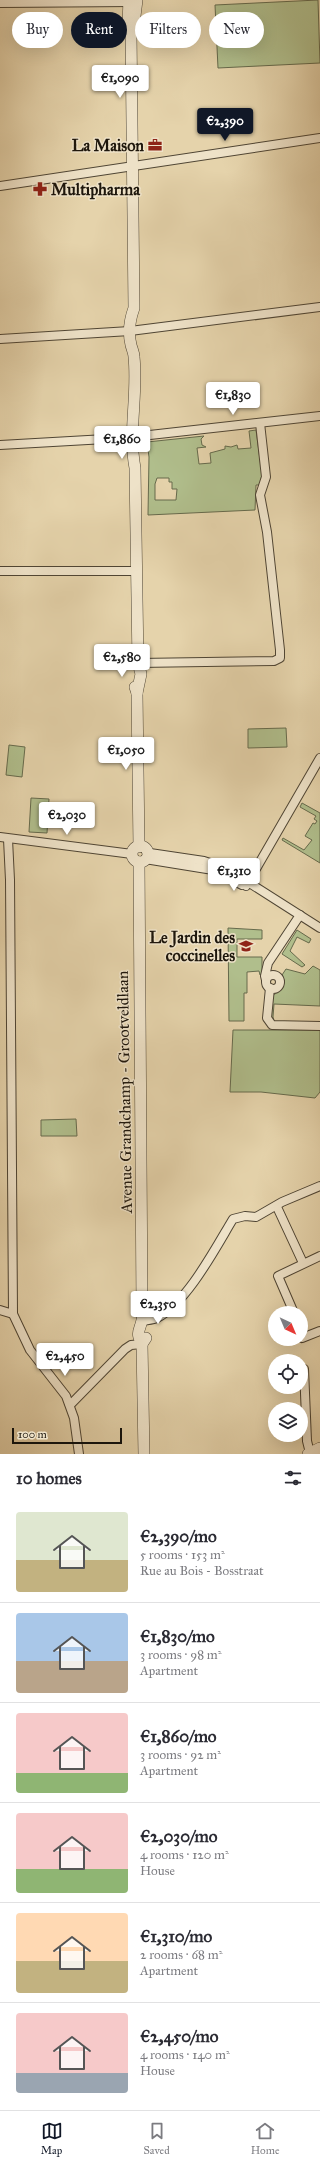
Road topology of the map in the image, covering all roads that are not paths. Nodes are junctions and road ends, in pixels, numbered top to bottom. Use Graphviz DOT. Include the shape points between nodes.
graph roads {
  1 [pos="133,1"];
  2 [pos="6,2"];
  3 [pos="320,138"];
  4 [pos="133,166"];
  5 [pos="0,186"];
  6 [pos="320,307"];
  7 [pos="134,330"];
  8 [pos="0,338"];
  9 [pos="320,416"];
  10 [pos="260,423"];
  11 [pos="135,436"];
  12 [pos="0,445"];
  13 [pos="136,570"];
  14 [pos="0,571"];
  15 [pos="138,663"];
  16 [pos="320,758"];
  17 [pos="4,838"];
  18 [pos="140,854"];
  19 [pos="247,885"];
  20 [pos="298,917"];
  21 [pos="320,928"];
  22 [pos="320,934"];
  23 [pos="272,959"];
  24 [pos="277,977"];
  25 [pos="268,984"];
  26 [pos="320,1026"];
  27 [pos="320,1186"];
  28 [pos="277,1206"];
  29 [pos="320,1256"];
  30 [pos="303,1263"];
  31 [pos="291,1306"];
  32 [pos="0,1310"];
  33 [pos="13,1314"];
  34 [pos="142,1321"];
  35 [pos="320,1331"];
  36 [pos="308,1336"];
  37 [pos="142,1344"];
  38 [pos="305,1394"];
  39 [pos="70,1406"];
  40 [pos="315,1451"];
  41 [pos="79,1454"];
  42 [pos="144,1454"];
  1 -- 2 [label="street"];
  1 -- 4 [label="street, Avenue Grandchamp - Grootveldlaan"];
  3 -- 4 [label="street"];
  4 -- 5 [label="street"];
  4 -- 7 [label="street, Avenue Grandchamp - Grootveldlaan" via="134,308 130,318"];
  6 -- 7 [label="street"];
  7 -- 8 [label="street"];
  7 -- 11 [label="street, Avenue Grandchamp - Grootveldlaan" via="130,344 134,356 134,408 139,424"];
  9 -- 10 [label="street"];
  10 -- 11 [label="street"];
  10 -- 15 [label="street" via="266,477 260,495 267,532 280,658 274,661"];
  11 -- 12 [label="street"];
  11 -- 13 [label="street, Avenue Grandchamp - Grootveldlaan"];
  13 -- 14 [label="street"];
  13 -- 15 [label="street, Avenue Grandchamp - Grootveldlaan"];
  15 -- 18 [label="street, Avenue Grandchamp - Grootveldlaan" via="141,674 137,694"];
  16 -- 19 [label="street"];
  17 -- 18 [label="street"];
  17 -- 33 [label="street" via="10,880"];
  18 -- 19 [label="street" via="150,853 216,864"];
  18 -- 34 [label="street, Avenue Grandchamp - Grootveldlaan"];
  19 -- 20 [label="street"];
  20 -- 21 [label="street"];
  20 -- 22 [label="street"];
  20 -- 23 [label="street"];
  23 -- 24 [label="street"];
  23 -- 25 [label="street" via="266,968"];
  24 -- 25 [label="street" via="272,976"];
  24 -- 25 [label="street" via="280,981 278,986"];
  25 -- 26 [label="street" via="268,1018 272,1024"];
  27 -- 28 [label="street"];
  28 -- 30 [label="street"];
  28 -- 34 [label="street" via="256,1217 233,1219 206,1265 182,1297 158,1318"];
  29 -- 30 [label="street"];
  30 -- 31 [label="street" via="278,1276"];
  32 -- 33 [label="street"];
  33 -- 39 [label="street" via="24,1340 58,1384"];
  34 -- 37 [label="street, Avenue Grandchamp - Grootveldlaan" via="146,1326 146,1338"];
  35 -- 36 [label="street"];
  37 -- 39 [label="street" via="132,1345 126,1349"];
  37 -- 42 [label="street, Avenue Grandchamp - Grootveldlaan"];
  38 -- 40 [label="street" via="307,1441"];
  39 -- 41 [label="street"];
}
